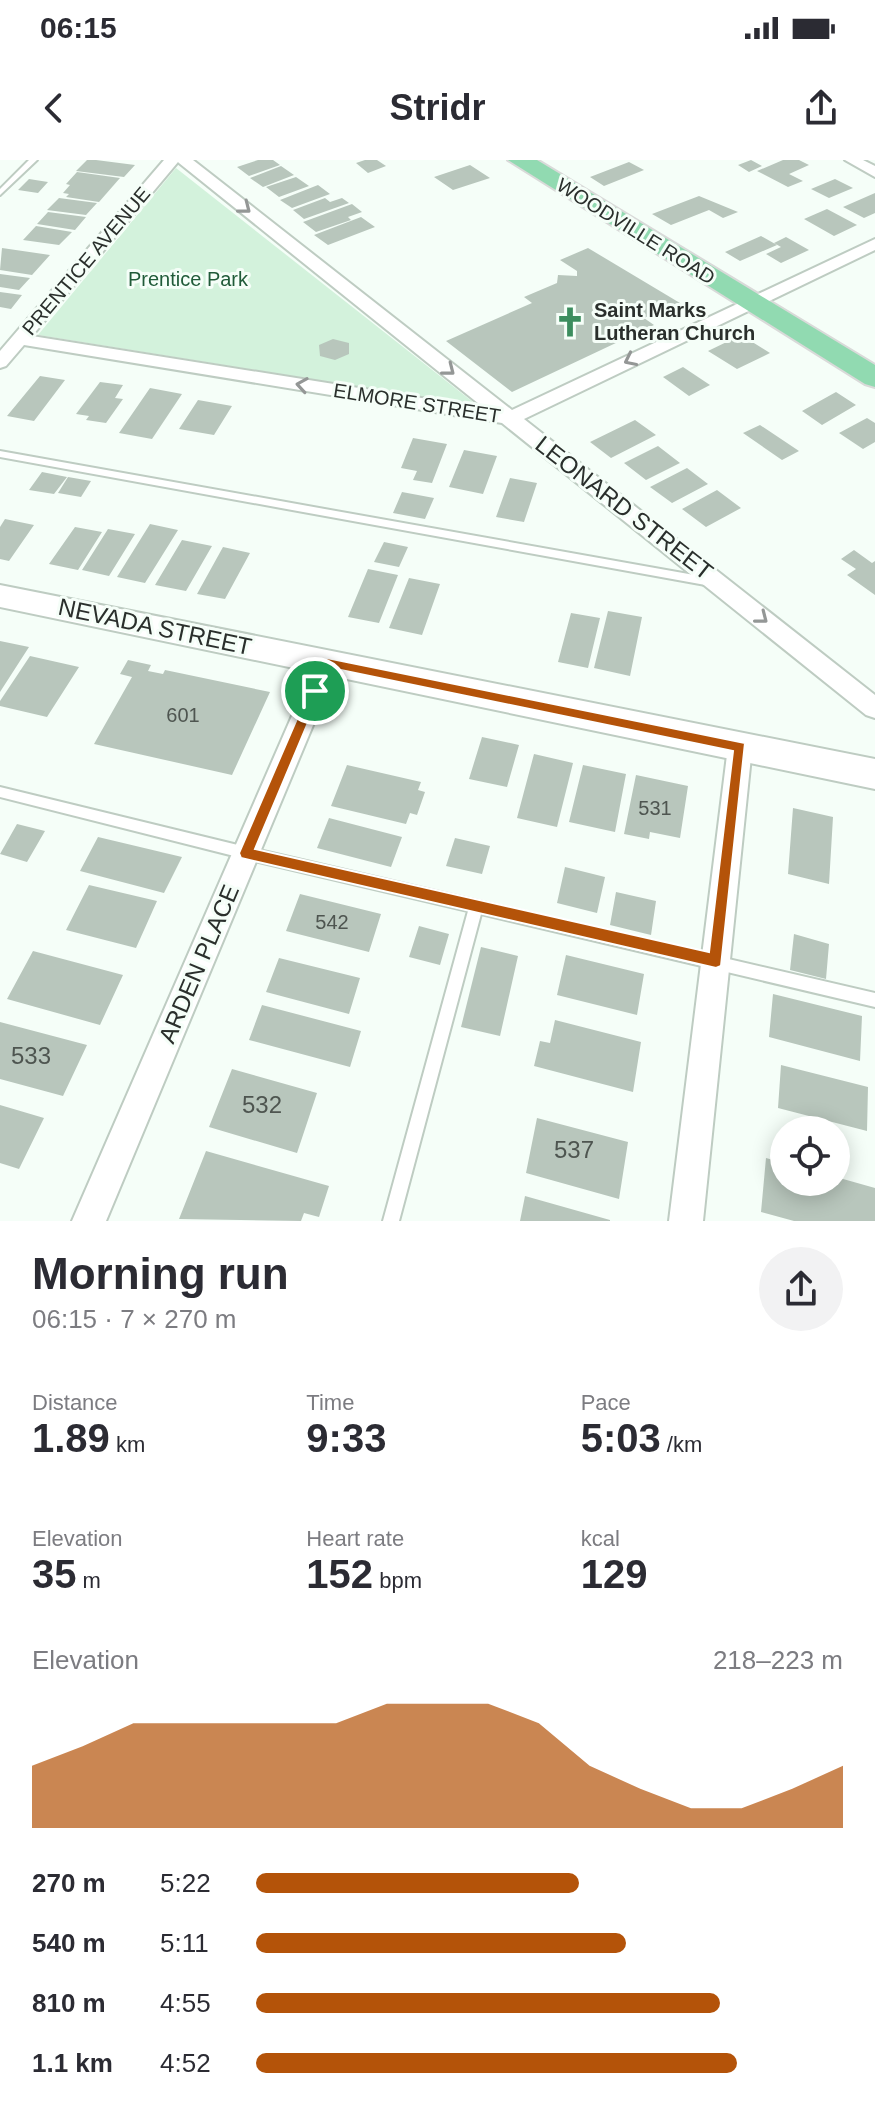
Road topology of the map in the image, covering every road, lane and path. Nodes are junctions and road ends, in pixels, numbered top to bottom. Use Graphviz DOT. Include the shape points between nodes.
graph roads {
  1 [pos="33,160"];
  2 [pos="172,160"];
  3 [pos="184,160"];
  4 [pos="520,160"];
  5 [pos="852,160"];
  6 [pos="875,172"];
  7 [pos="0,193"];
  8 [pos="875,244"];
  9 [pos="751,302"];
  10 [pos="19,339"];
  11 [pos="0,362"];
  12 [pos="875,378"];
  13 [pos="510,418"];
  14 [pos="0,454"];
  15 [pos="718,583"];
  16 [pos="0,596"];
  17 [pos="327,663"];
  18 [pos="875,708"];
  19 [pos="740,747"];
  20 [pos="875,774"];
  21 [pos="0,792"];
  22 [pos="246,853"];
  23 [pos="476,906"];
  24 [pos="716,961"];
  25 [pos="875,1000"];
  26 [pos="89,1221"];
  27 [pos="391,1221"];
  28 [pos="686,1221"];
  1 -- 7 [label="lane"];
  2 -- 10 [label="street, PRENTICE AVENUE"];
  3 -- 13 [label="street, LEONARD STREET, one-way"];
  4 -- 9 [label="main road, WOODVILLE ROAD"];
  5 -- 6 [label="street"];
  8 -- 9 [label="street, ELMORE STREET"];
  9 -- 12 [label="main road, WOODVILLE ROAD"];
  9 -- 13 [label="street, ELMORE STREET, one-way"];
  10 -- 11 [label="street, PRENTICE AVENUE"];
  13 -- 10 [label="street, ELMORE STREET, one-way"];
  13 -- 15 [label="street, LEONARD STREET"];
  14 -- 15 [label="lane"];
  15 -- 18 [label="street, LEONARD STREET, one-way"];
  16 -- 17 [label="street, NEVADA STREET"];
  17 -- 19 [label="street, NEVADA STREET"];
  17 -- 22 [label="street, ARDEN PLACE"];
  19 -- 20 [label="street, NEVADA STREET"];
  19 -- 24 [label="street"];
  21 -- 22 [label="lane"];
  22 -- 23 [label="lane"];
  22 -- 26 [label="street, ARDEN PLACE"];
  23 -- 24 [label="lane"];
  23 -- 27 [label="lane"];
  24 -- 25 [label="lane"];
  24 -- 28 [label="street"];
}
